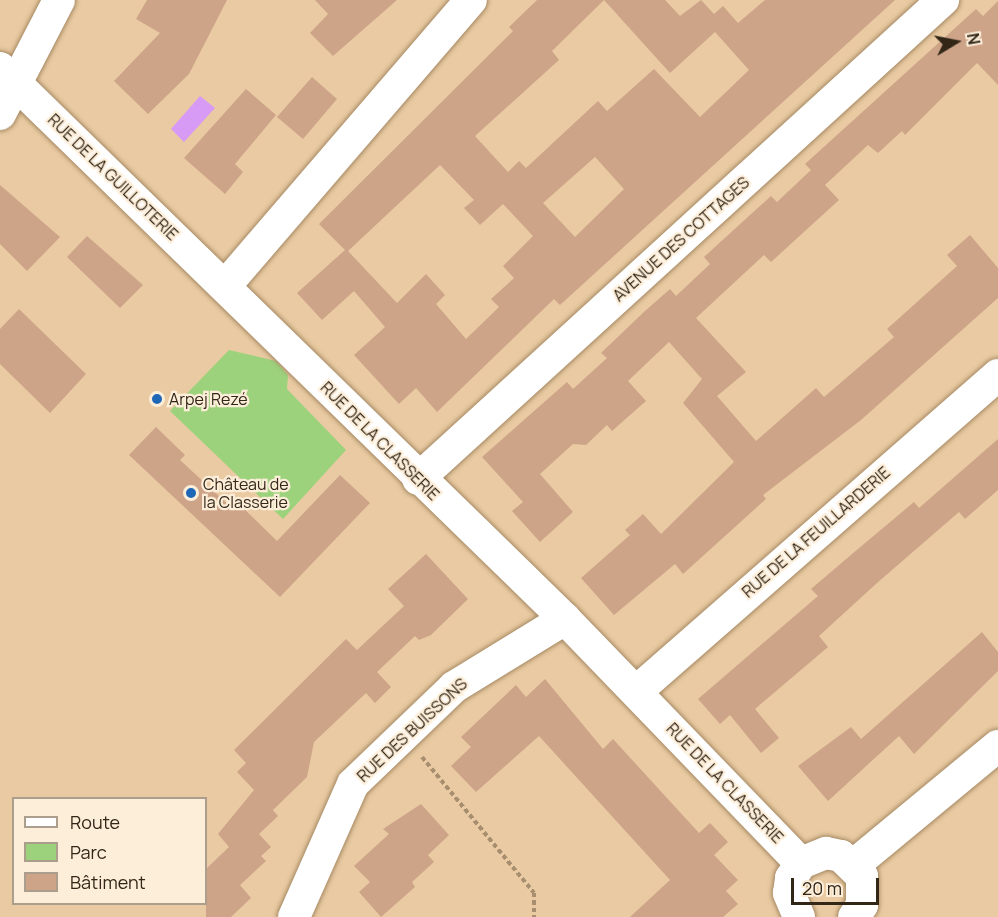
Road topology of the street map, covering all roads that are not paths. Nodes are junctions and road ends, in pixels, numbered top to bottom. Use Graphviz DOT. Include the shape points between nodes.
graph roads {
  1 [pos="59,0"];
  2 [pos="471,0"];
  3 [pos="943,0"];
  4 [pos="9,77"];
  5 [pos="0,114"];
  6 [pos="225,286"];
  7 [pos="998,375"];
  8 [pos="418,479"];
  9 [pos="565,619"];
  10 [pos="637,691"];
  11 [pos="998,746"];
  12 [pos="801,863"];
  13 [pos="854,865"];
  14 [pos="858,916"];
  15 [pos="294,917"];
  16 [pos="799,917"];
  1 -- 4 [label="street"];
  2 -- 6 [label="street"];
  3 -- 8 [label="street, AVENUE DES COTTAGES"];
  4 -- 5 [label="street"];
  4 -- 6 [label="street, RUE DE LA GUILLOTERIE"];
  6 -- 8 [label="street, RUE DE LA CLASSERIE"];
  7 -- 10 [label="street, RUE DE LA FEUILLARDERIE"];
  8 -- 9 [label="street, RUE DE LA CLASSERIE"];
  9 -- 10 [label="street, RUE DE LA CLASSERIE"];
  9 -- 15 [label="street, RUE DES BUISSONS" via="454,687 342,801"];
  10 -- 12 [label="street, RUE DE LA CLASSERIE"];
  11 -- 13 [label="street"];
  12 -- 13 [label="street" via="826,853"];
  12 -- 16 [label="street" via="789,893"];
  13 -- 14 [label="street" via="865,891"];
}
